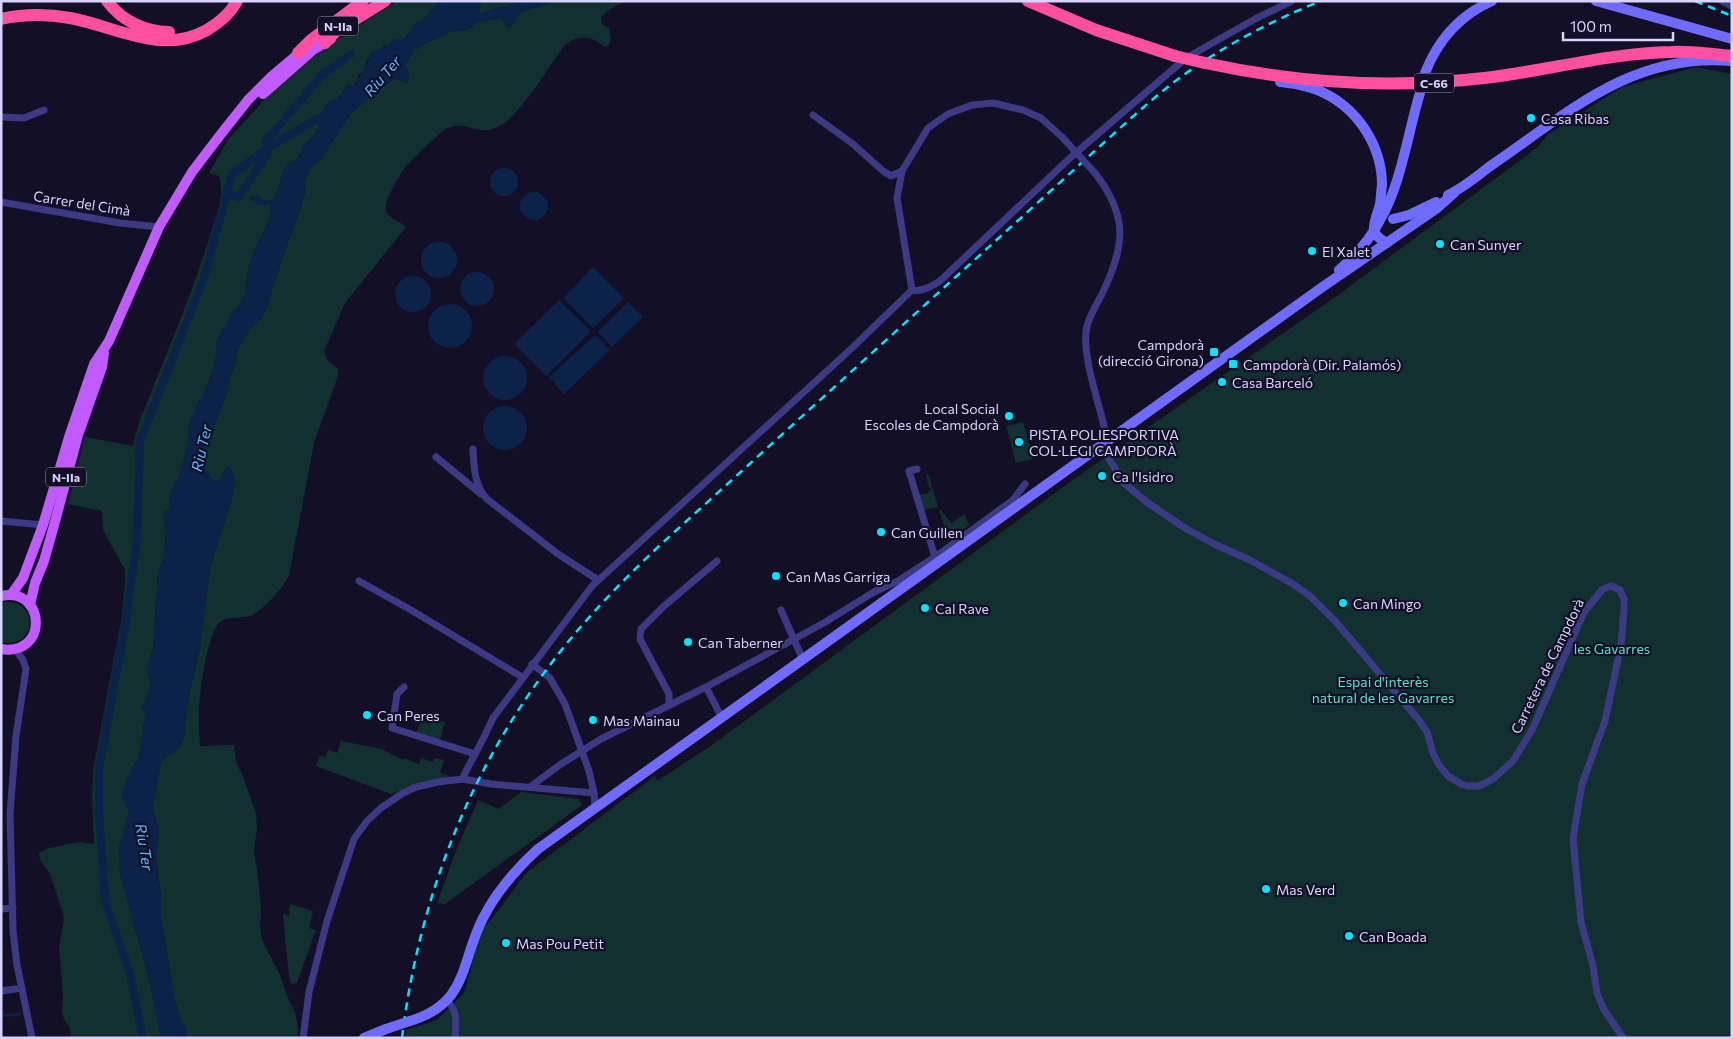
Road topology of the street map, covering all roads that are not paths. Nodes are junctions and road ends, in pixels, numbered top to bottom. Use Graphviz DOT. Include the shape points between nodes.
graph roads {
  1 [pos="108,1"];
  2 [pos="227,1"];
  3 [pos="237,1"];
  4 [pos="363,1"];
  5 [pos="378,1"];
  6 [pos="384,1"];
  7 [pos="391,1"];
  8 [pos="1028,1"];
  9 [pos="1292,1"];
  10 [pos="1492,1"];
  11 [pos="1596,1"];
  12 [pos="1722,1"];
  13 [pos="1732,6"];
  14 [pos="1,19"];
  15 [pos="1732,39"];
  16 [pos="325,42"];
  17 [pos="298,53"];
  18 [pos="1732,56"];
  19 [pos="1732,62"];
  20 [pos="1241,71"];
  21 [pos="1426,73"];
  22 [pos="1420,93"];
  23 [pos="44,110"];
  24 [pos="242,110"];
  25 [pos="813,115"];
  26 [pos="1,117"];
  27 [pos="902,171"];
  28 [pos="1454,192"];
  29 [pos="1,202"];
  30 [pos="1382,219"];
  31 [pos="1393,219"];
  32 [pos="159,227"];
  33 [pos="1374,230"];
  34 [pos="1400,234"];
  35 [pos="1387,242"];
  36 [pos="1321,288"];
  37 [pos="912,290"];
  38 [pos="104,349"];
  39 [pos="1105,443"];
  40 [pos="473,449"];
  41 [pos="436,457"];
  42 [pos="917,469"];
  43 [pos="1025,484"];
  44 [pos="487,499"];
  45 [pos="1,520"];
  46 [pos="43,525"];
  47 [pos="935,557"];
  48 [pos="717,561"];
  49 [pos="598,580"];
  50 [pos="359,581"];
  51 [pos="6,596"];
  52 [pos="30,605"];
  53 [pos="781,610"];
  54 [pos="793,640"];
  55 [pos="1,649"];
  56 [pos="15,650"];
  57 [pos="803,660"];
  58 [pos="532,664"];
  59 [pos="522,677"];
  60 [pos="404,687"];
  61 [pos="706,688"];
  62 [pos="669,704"];
  63 [pos="722,718"];
  64 [pos="582,751"];
  65 [pos="475,754"];
  66 [pos="463,779"];
  67 [pos="530,787"];
  68 [pos="594,793"];
  69 [pos="595,808"];
  70 [pos="13,908"];
  71 [pos="1,909"];
  72 [pos="22,988"];
  73 [pos="1,991"];
  74 [pos="447,1000"];
  75 [pos="32,1038"];
  76 [pos="304,1038"];
  77 [pos="364,1038"];
  78 [pos="455,1038"];
  79 [pos="1623,1038"];
  1 -- 2 [label="highway" via="125,19 160,32 179,31 199,24"];
  3 -- 14 [label="highway" via="214,26 180,39 145,38 92,23 39,14"];
  4 -- 17 [label="highway"];
  5 -- 17 [label="main road, N-IIa"];
  6 -- 16 [label="highway" via="335,32"];
  7 -- 16 [label="main road, N-IIa"];
  8 -- 20 [label="highway, C-66, bridge" via="1101,32 1175,56"];
  9 -- 37 [label="street" via="1186,58 1071,157 940,281 930,287"];
  10 -- 21 [label="street" via="1450,30"];
  11 -- 15 [label="street"];
  12 -- 13 [label="street"];
  16 -- 24 [label="main road, N-IIa"];
  17 -- 24 [label="main road, N-IIa" via="248,100"];
  18 -- 20 [label="highway, C-66" via="1645,53 1483,78 1402,84 1335,82"];
  19 -- 28 [label="street" via="1673,63 1641,72 1605,88"];
  20 -- 33 [label="street" via="1257,78 1296,84 1324,93 1361,122 1373,144 1380,170 1381,196"];
  22 -- 30 [label="street"];
  23 -- 26 [label="street" via="24,118"];
  24 -- 32 [label="main road, N-IIa" via="192,172"];
  25 -- 27 [label="street" via="853,144 883,172 891,176"];
  27 -- 37 [label="street" via="897,198"];
  27 -- 39 [label="street, bridge" via="928,128 948,114 972,105 993,103 1041,118 1106,187 1116,210 1120,246 1086,331 1086,348 1105,430"];
  28 -- 31 [label="street" via="1417,212"];
  28 -- 34 [label="street"];
  29 -- 32 [label="street, Carrer del Cimà"];
  30 -- 31 [label="street"];
  30 -- 33 [label="street"];
  31 -- 34 [label="street" via="1398,222"];
  32 -- 38 [label="main road, N-IIa"];
  33 -- 35 [label="street" via="1380,239"];
  33 -- 36 [label="street" via="1360,250"];
  34 -- 35 [label="street"];
  35 -- 36 [label="street"];
  36 -- 39 [label="street"];
  37 -- 49 [label="street"];
  38 -- 46 [label="main road, N-IIa" via="94,364"];
  38 -- 52 [label="main road, N-IIa" via="102,367 78,434"];
  39 -- 57 [label="street"];
  39 -- 79 [label="street, Carretera de Campdorà" via="1109,459 1124,483 1148,503 1214,544 1292,584 1323,608 1410,708 1427,732 1439,765 1461,784 1483,785 1513,761 1535,722 1584,612 1603,589 1610,586 1620,590 1624,599 1621,645 1605,721 1582,784 1573,839 1581,922 1597,993"];
  40 -- 44 [label="street" via="477,481"];
  41 -- 44 [label="street"];
  42 -- 47 [label="street" via="909,471"];
  43 -- 47 [label="street" via="1013,500"];
  44 -- 49 [label="street" via="558,554"];
  45 -- 46 [label="street"];
  46 -- 51 [label="main road, N-IIa" via="23,578"];
  47 -- 54 [label="street"];
  48 -- 62 [label="street" via="641,629 640,639 669,694"];
  49 -- 58 [label="street"];
  50 -- 59 [label="street"];
  51 -- 52 [label="main road, N-IIa" via="22,598"];
  52 -- 56 [label="main road, N-IIa" via="36,616 35,633 29,642"];
  53 -- 54 [label="street"];
  54 -- 57 [label="street"];
  54 -- 61 [label="street"];
  55 -- 56 [label="main road"];
  56 -- 70 [label="street" via="26,669 16,736 10,814"];
  57 -- 63 [label="street"];
  58 -- 59 [label="street"];
  58 -- 64 [label="street" via="556,686"];
  59 -- 65 [label="street" via="493,718"];
  60 -- 65 [label="street" via="396,694 392,728"];
  61 -- 62 [label="street"];
  61 -- 63 [label="street"];
  62 -- 64 [label="street"];
  63 -- 69 [label="street"];
  64 -- 67 [label="street"];
  64 -- 68 [label="street"];
  65 -- 66 [label="street"];
  66 -- 67 [label="street"];
  66 -- 76 [label="street" via="424,785 403,793 370,818 355,837 327,921 313,976"];
  67 -- 68 [label="street"];
  68 -- 69 [label="street"];
  69 -- 74 [label="street" via="538,849 507,881 483,918 460,982"];
  70 -- 71 [label="street"];
  70 -- 72 [label="street"];
  72 -- 73 [label="street"];
  72 -- 75 [label="street"];
  74 -- 77 [label="street, bridge" via="427,1015"];
  74 -- 78 [label="street" via="454,1008"];
}
